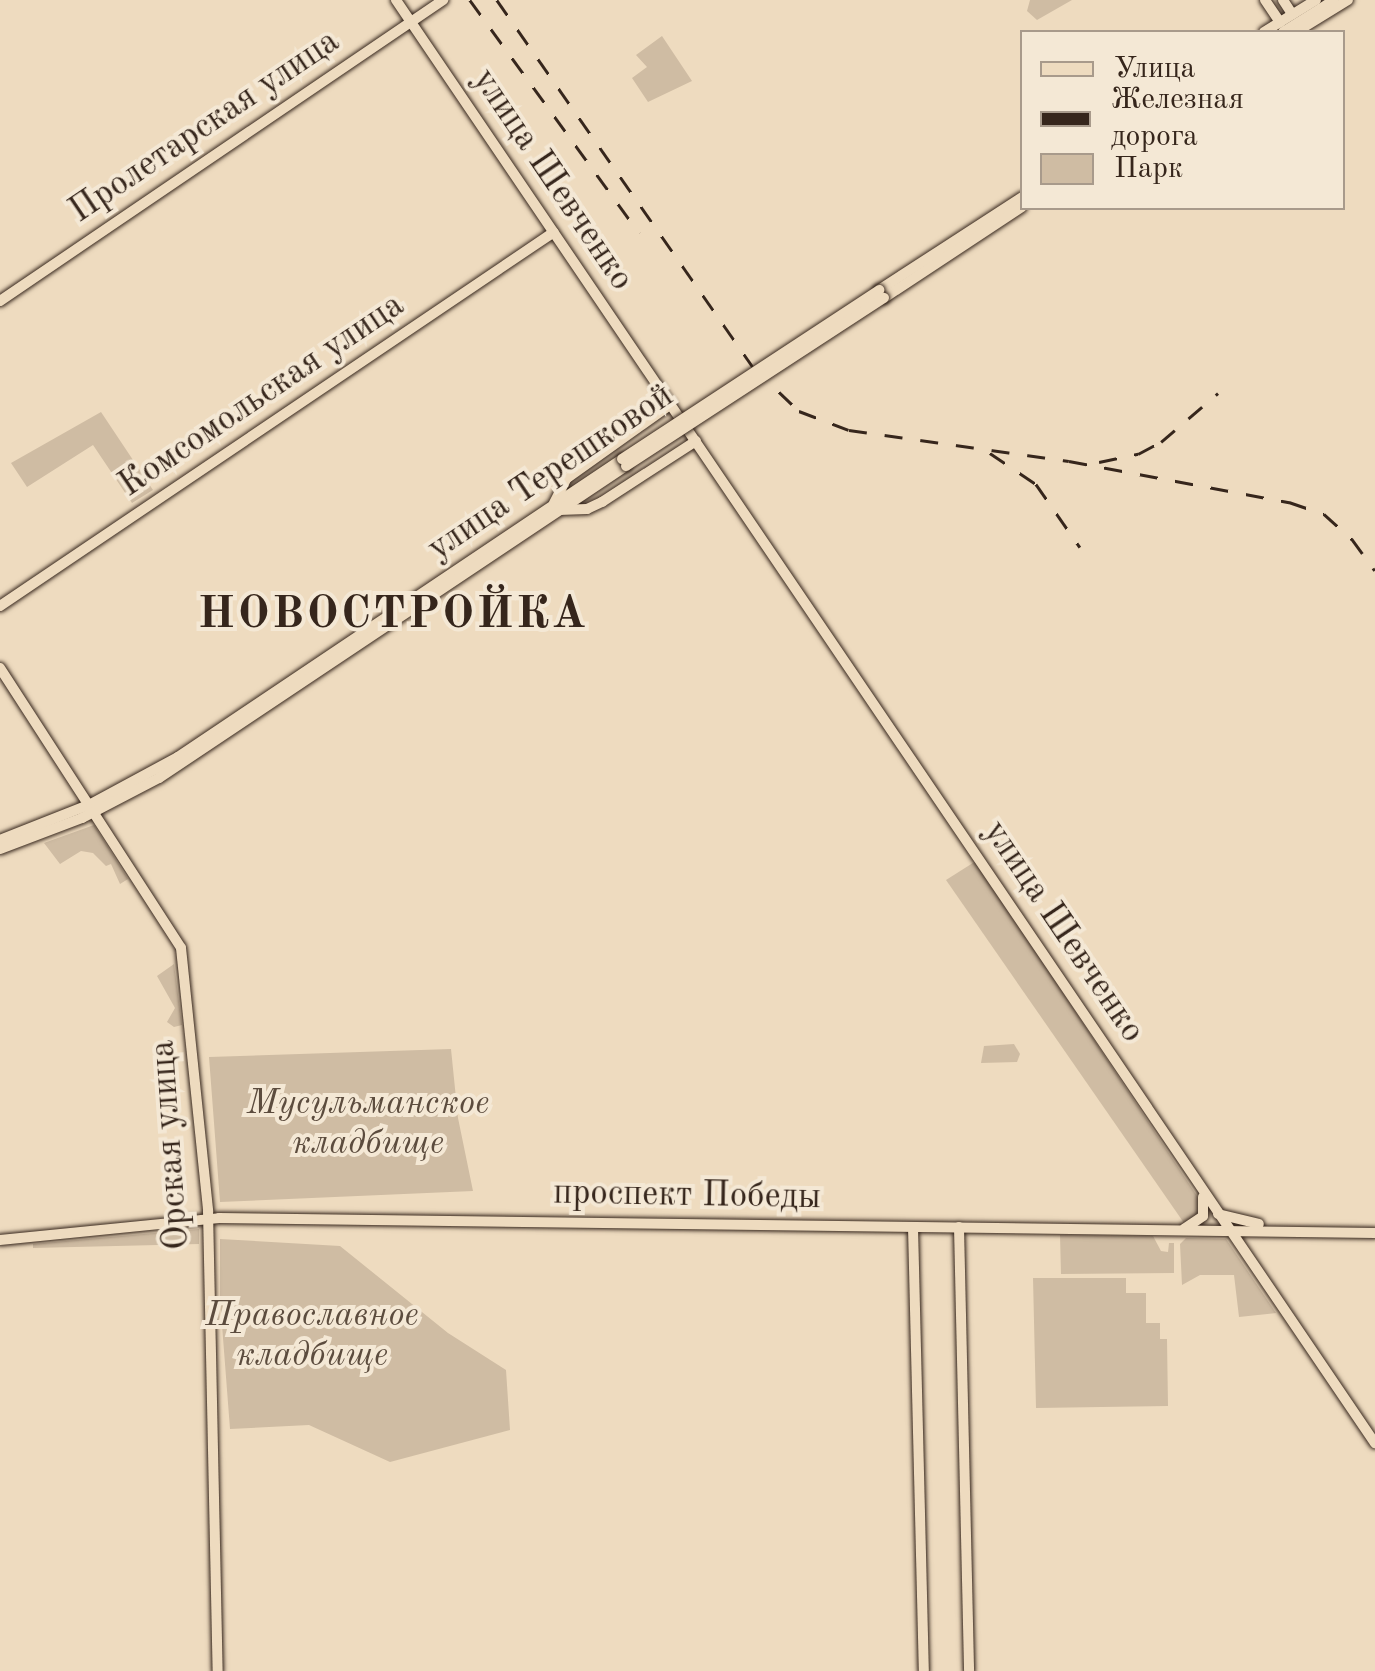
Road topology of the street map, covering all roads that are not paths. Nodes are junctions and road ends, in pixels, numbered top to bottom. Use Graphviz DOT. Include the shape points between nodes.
graph roads {
  1 [pos="396,0"];
  2 [pos="442,0"];
  3 [pos="1266,0"];
  4 [pos="1283,0"];
  5 [pos="1348,0"];
  6 [pos="1327,3"];
  7 [pos="1292,14"];
  8 [pos="411,21"];
  9 [pos="1281,27"];
  10 [pos="1298,30"];
  11 [pos="1020,199"];
  12 [pos="1020,209"];
  13 [pos="554,232"];
  14 [pos="973,234"];
  15 [pos="0,301"];
  16 [pos="668,406"];
  17 [pos="694,443"];
  18 [pos="556,506"];
  19 [pos="0,606"];
  20 [pos="0,668"];
  21 [pos="94,808"];
  22 [pos="0,840"];
  23 [pos="0,848"];
  24 [pos="1202,1190"];
  25 [pos="1217,1213"];
  26 [pos="208,1218"];
  27 [pos="913,1227"];
  28 [pos="959,1228"];
  29 [pos="1183,1229"];
  30 [pos="1228,1229"];
  31 [pos="1258,1230"];
  32 [pos="1288,1231"];
  33 [pos="1375,1233"];
  34 [pos="0,1240"];
  35 [pos="1248,1258"];
  36 [pos="1375,1443"];
  37 [pos="218,1671"];
  38 [pos="924,1671"];
  39 [pos="968,1671"];
  1 -- 8 [label="main road, улица Шевченко"];
  2 -- 8 [label="main road, Пролетарская улица"];
  3 -- 9 [label="main road"];
  4 -- 7 [label="main road"];
  5 -- 6 [label="main road"];
  6 -- 7 [label="main road"];
  6 -- 9 [label="main road"];
  6 -- 10 [label="main road"];
  7 -- 9 [label="main road"];
  8 -- 13 [label="main road, улица Шевченко"];
  8 -- 15 [label="main road, Пролетарская улица"];
  11 -- 14 [label="main road, улица Терешковой"];
  12 -- 14 [label="main road, улица Терешковой"];
  13 -- 16 [label="main road, улица Шевченко"];
  13 -- 19 [label="main road, Комсомольская улица"];
  14 -- 18 [label="main road, улица Терешковой, bridge"];
  16 -- 17 [label="main road, улица Шевченко"];
  16 -- 18 [label="main road" via="566,479"];
  17 -- 18 [label="main road" via="588,509"];
  17 -- 24 [label="main road, улица Шевченко"];
  18 -- 21 [label="main road, улица Терешковой" via="171,771"];
  20 -- 21 [label="main road, Орская улица"];
  21 -- 22 [label="main road, улица Терешковой"];
  21 -- 23 [label="main road, улица Терешковой"];
  21 -- 26 [label="main road, Орская улица" via="181,948"];
  24 -- 25 [label="main road, улица Шевченко"];
  24 -- 29 [label="main road" via="1204,1212"];
  25 -- 30 [label="main road, улица Шевченко"];
  25 -- 32 [label="main road"];
  26 -- 27 [label="main road, проспект Победы"];
  26 -- 34 [label="main road, проспект Победы"];
  26 -- 37 [label="main road, Орская улица"];
  27 -- 28 [label="main road, проспект Победы"];
  27 -- 38 [label="main road"];
  28 -- 29 [label="main road, проспект Победы"];
  28 -- 39 [label="main road"];
  29 -- 30 [label="main road, проспект Победы"];
  30 -- 31 [label="main road, проспект Победы"];
  30 -- 35 [label="main road, улица Шевченко"];
  31 -- 32 [label="main road, проспект Победы"];
  31 -- 35 [label="main road" via="1246,1242"];
  32 -- 33 [label="main road, проспект Победы"];
  35 -- 36 [label="main road, улица Шевченко"];
}
